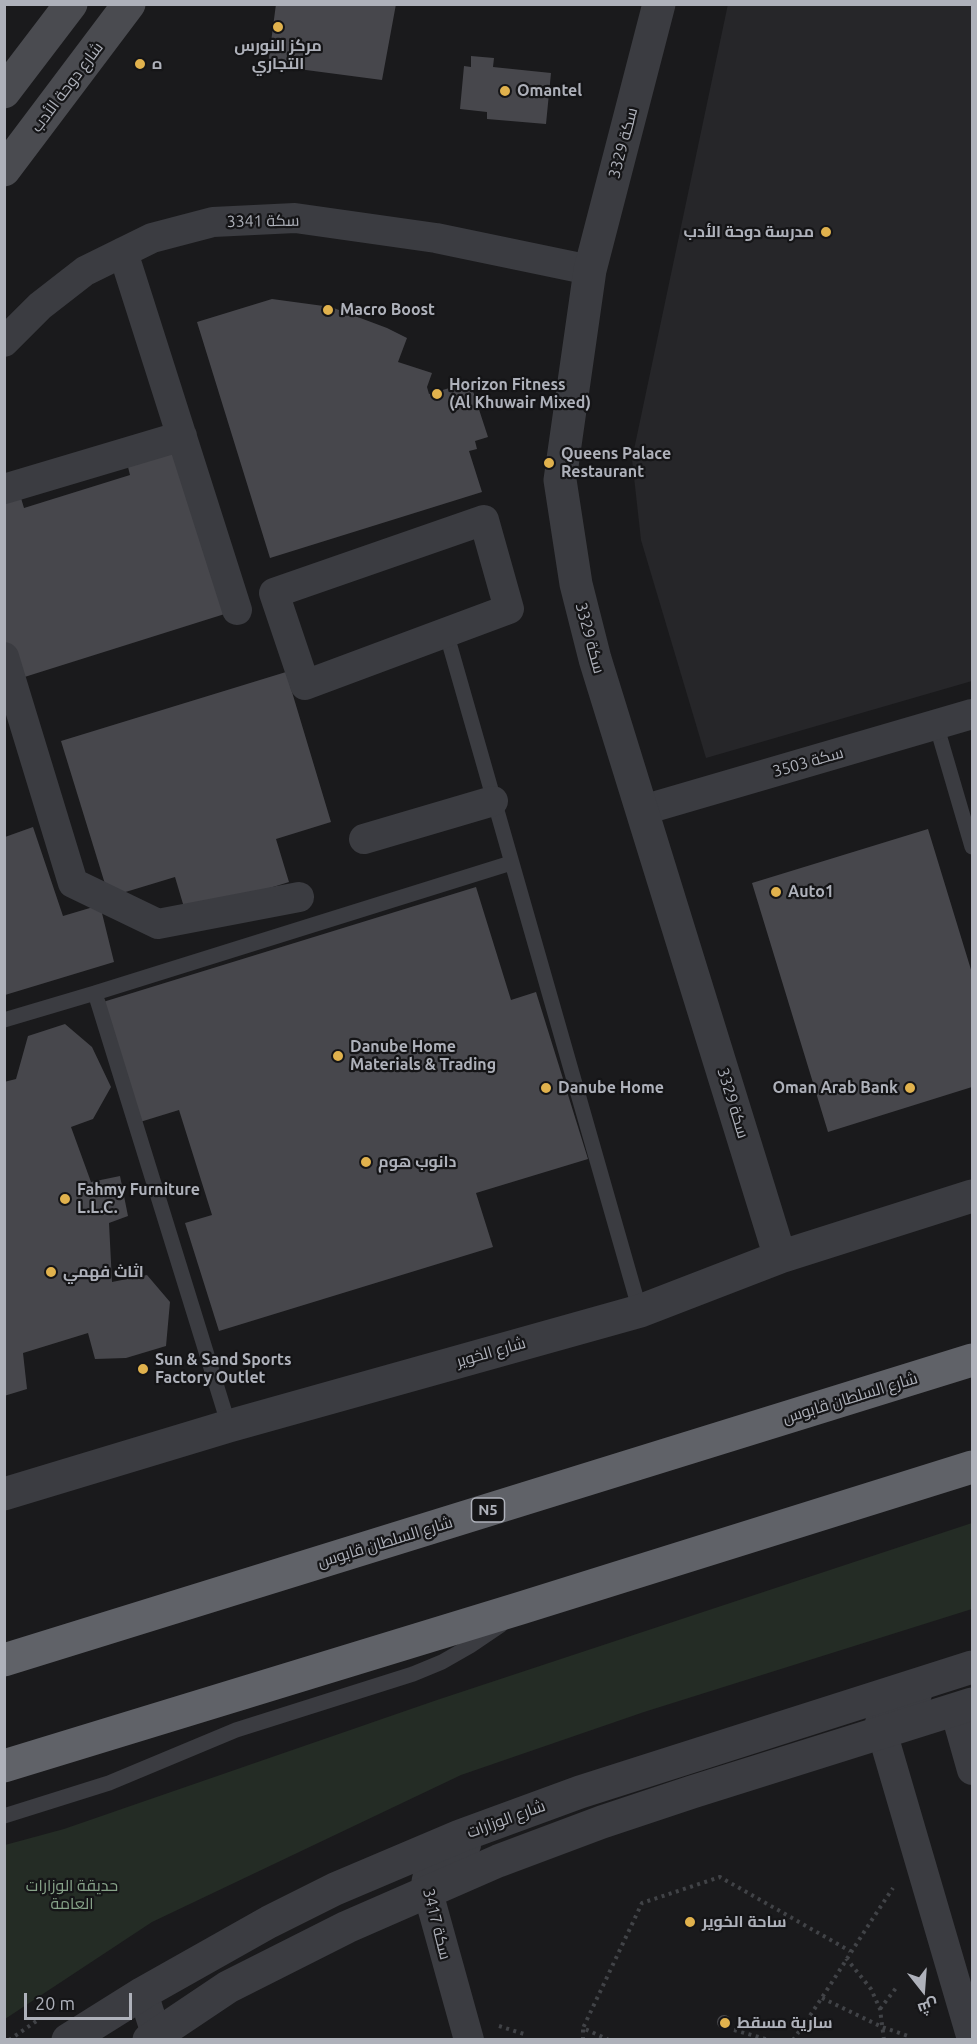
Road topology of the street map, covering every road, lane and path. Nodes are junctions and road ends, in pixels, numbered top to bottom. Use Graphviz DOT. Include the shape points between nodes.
graph roads {
  1 [pos="71,4"];
  2 [pos="129,4"];
  3 [pos="659,4"];
  4 [pos="4,92"];
  5 [pos="4,170"];
  6 [pos="123,252"];
  7 [pos="590,270"];
  8 [pos="4,342"];
  9 [pos="182,436"];
  10 [pos="4,489"];
  11 [pos="237,610"];
  12 [pos="446,632"];
  13 [pos="4,657"];
  14 [pos="972,714"];
  15 [pos="936,724"];
  16 [pos="494,801"];
  17 [pos="643,810"];
  18 [pos="364,839"];
  19 [pos="972,847"];
  20 [pos="512,864"];
  21 [pos="299,897"];
  22 [pos="95,993"];
  23 [pos="4,1020"];
  24 [pos="972,1196"];
  25 [pos="780,1257"];
  26 [pos="639,1311"];
  27 [pos="972,1360"];
  28 [pos="229,1426"];
  29 [pos="972,1467"];
  30 [pos="4,1494"];
  31 [pos="522,1608"];
  32 [pos="4,1660"];
  33 [pos="972,1667"];
  34 [pos="972,1677"];
  35 [pos="964,1707"];
  36 [pos="882,1732"];
  37 [pos="4,1766"];
  38 [pos="972,1770"];
  39 [pos="580,1792"];
  40 [pos="4,1816"];
  41 [pos="923,1873"];
  42 [pos="426,1893"];
  43 [pos="850,1951"];
  44 [pos="846,1958"];
  45 [pos="896,1988"];
  46 [pos="143,1994"];
  47 [pos="822,1998"];
  48 [pos="880,2009"];
  49 [pos="882,2027"];
  50 [pos="583,2028"];
  51 [pos="734,2030"];
  52 [pos="911,2037"];
  53 [pos="155,2038"];
  54 [pos="972,2039"];
  55 [pos="68,2040"];
  56 [pos="469,2040"];
  57 [pos="583,2040"];
  58 [pos="609,2040"];
  59 [pos="769,2040"];
  60 [pos="793,2040"];
  61 [pos="884,2040"];
  1 -- 4 [label="main road"];
  2 -- 5 [label="main road, شارع دوحة الأدب"];
  3 -- 7 [label="street, سكة 3329"];
  6 -- 7 [label="street, سكة 3341" via="152,238 213,222 295,218 436,238"];
  6 -- 8 [label="street, سكة 3341" via="85,271 40,306"];
  6 -- 9 [label="street"];
  7 -- 17 [label="street, سكة 3329" via="560,480 576,584"];
  9 -- 10 [label="street"];
  9 -- 11 [label="street"];
  12 -- 12 [label="street" via="509,609 484,520 274,593 305,685"];
  12 -- 16 [label="lane"];
  13 -- 21 [label="street" via="73,884 158,924"];
  14 -- 15 [label="street, سكة 3503"];
  15 -- 17 [label="street, سكة 3503"];
  15 -- 19 [label="lane"];
  16 -- 18 [label="street"];
  16 -- 20 [label="lane"];
  17 -- 25 [label="street, سكة 3329"];
  20 -- 22 [label="lane"];
  20 -- 26 [label="lane"];
  22 -- 23 [label="lane"];
  22 -- 28 [label="lane"];
  24 -- 25 [label="street, شارع الخوير"];
  25 -- 26 [label="street, شارع الخوير"];
  26 -- 28 [label="street, شارع الخوير"];
  27 -- 32 [label="highway, شارع السلطان قابوس / N5"];
  28 -- 30 [label="street, شارع الخوير"];
  29 -- 31 [label="highway"];
  31 -- 37 [label="highway"];
  31 -- 40 [label="lane" via="471,1646 423,1670 236,1730 99,1786"];
  33 -- 39 [label="street, شارع الوزارات"];
  34 -- 36 [label="street" via="893,1702 880,1718"];
  35 -- 36 [label="street"];
  35 -- 38 [label="street"];
  36 -- 41 [label="street"];
  36 -- 42 [label="street" via="602,1822"];
  39 -- 42 [label="street, سكة 3417" via="541,1816 444,1854 429,1870"];
  39 -- 46 [label="street, شارع الوزارات" via="460,1836 334,1889"];
  41 -- 43 [label="path" via="897,1882"];
  41 -- 54 [label="street"];
  42 -- 53 [label="street" via="347,1927 228,1987"];
  42 -- 56 [label="street, سكة 3417"];
  43 -- 44 [label="path"];
  43 -- 50 [label="path" via="720,1877 642,1903"];
  44 -- 47 [label="path"];
  44 -- 48 [label="path" via="871,1989"];
  45 -- 48 [label="path"];
  46 -- 53 [label="street"];
  46 -- 55 [label="street, شارع الوزارات"];
  47 -- 49 [label="path"];
  47 -- 60 [label="path"];
  48 -- 49 [label="path"];
  49 -- 52 [label="path"];
  49 -- 61 [label="path"];
  50 -- 57 [label="path"];
  50 -- 58 [label="path"];
  51 -- 59 [label="path"];
}
